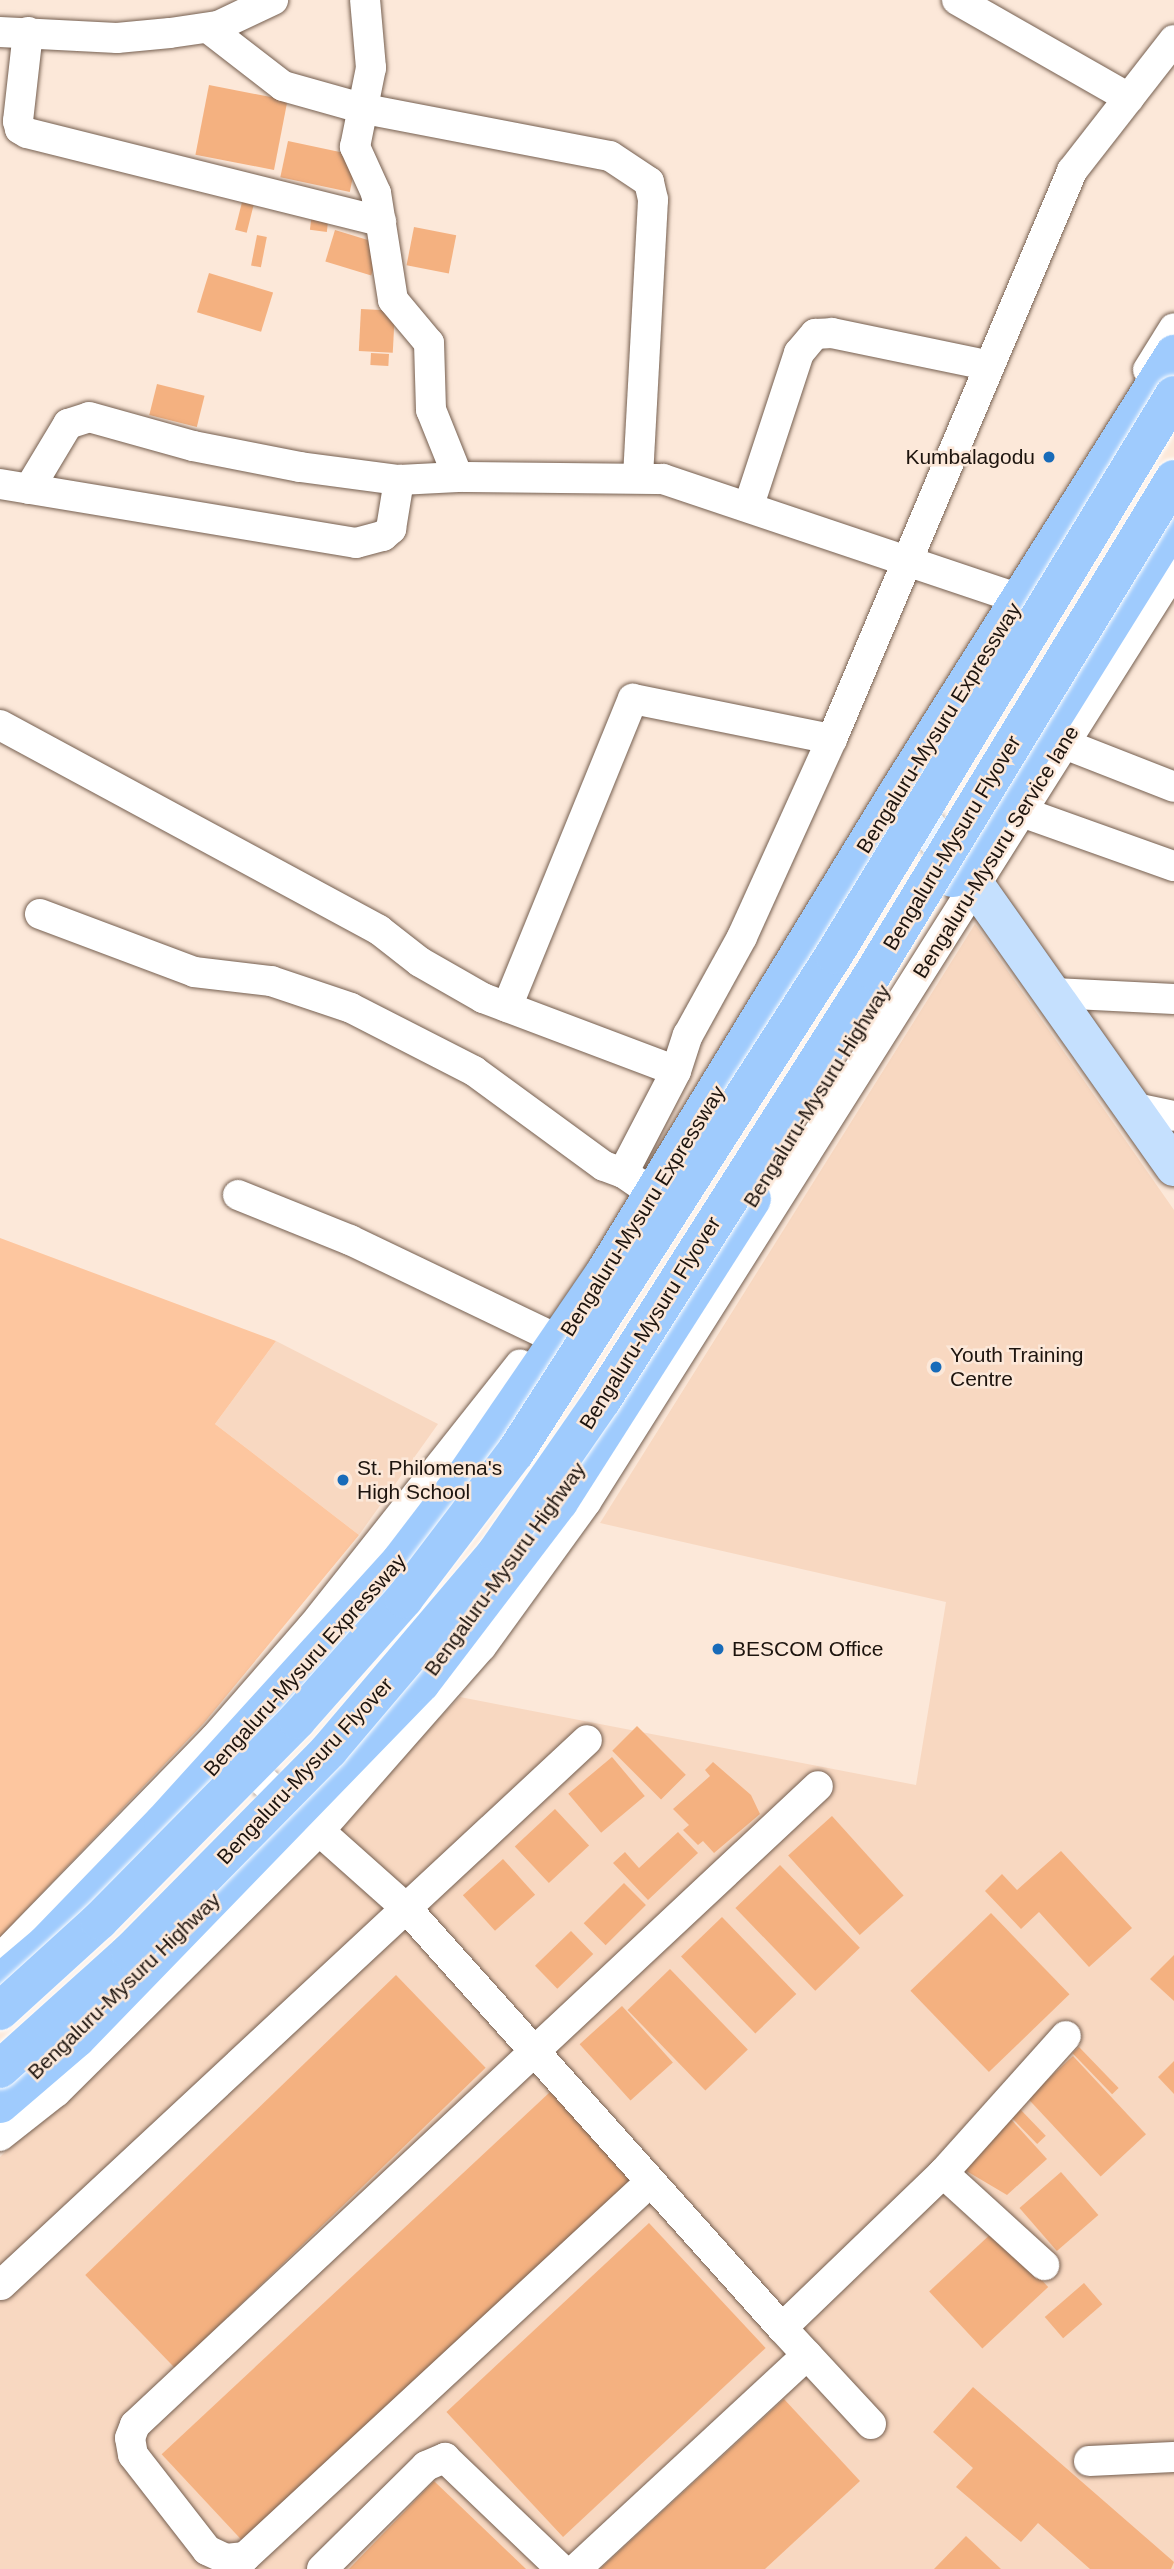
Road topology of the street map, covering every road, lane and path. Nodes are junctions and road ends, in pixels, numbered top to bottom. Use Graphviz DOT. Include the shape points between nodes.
graph roads {
  1 [pos="273,0"];
  2 [pos="365,0"];
  3 [pos="957,0"];
  4 [pos="208,28"];
  5 [pos="14,32"];
  6 [pos="1174,40"];
  7 [pos="1129,99"];
  8 [pos="365,109"];
  9 [pos="382,221"];
  10 [pos="1174,328"];
  11 [pos="1174,354"];
  12 [pos="987,365"];
  13 [pos="1174,395"];
  14 [pos="458,477"];
  15 [pos="638,477"];
  16 [pos="1174,479"];
  17 [pos="399,480"];
  18 [pos="14,486"];
  19 [pos="749,505"];
  20 [pos="1174,523"];
  21 [pos="906,560"];
  22 [pos="1174,570"];
  23 [pos="1007,595"];
  24 [pos="0,725"];
  25 [pos="832,739"];
  26 [pos="1062,743"];
  27 [pos="1174,787"];
  28 [pos="898,792"];
  29 [pos="1022,812"];
  30 [pos="1174,866"];
  31 [pos="968,876"];
  32 [pos="40,914"];
  33 [pos="1054,993"];
  34 [pos="1174,999"];
  35 [pos="507,1007"];
  36 [pos="676,1071"];
  37 [pos="1131,1107"];
  38 [pos="1174,1116"];
  39 [pos="1174,1167"];
  40 [pos="630,1178"];
  41 [pos="238,1195"];
  42 [pos="544,1333"];
  43 [pos="587,1740"];
  44 [pos="222,1744"];
  45 [pos="818,1786"];
  46 [pos="310,1821"];
  47 [pos="408,1910"];
  48 [pos="0,1959"];
  49 [pos="0,1983"];
  50 [pos="0,2011"];
  51 [pos="1066,2036"];
  52 [pos="533,2054"];
  53 [pos="0,2069"];
  54 [pos="0,2104"];
  55 [pos="0,2136"];
  56 [pos="943,2173"];
  57 [pos="649,2183"];
  58 [pos="1044,2265"];
  59 [pos="1,2285"];
  60 [pos="782,2328"];
  61 [pos="807,2355"];
  62 [pos="871,2424"];
  63 [pos="1174,2457"];
  64 [pos="1089,2461"];
  65 [pos="322,2569"];
  66 [pos="561,2569"];
  67 [pos="576,2569"];
  1 -- 4 [label="street"];
  2 -- 8 [label="street" via="371,68"];
  3 -- 7 [label="street"];
  4 -- 5 [label="street" via="117,38"];
  4 -- 8 [label="street" via="283,86"];
  5 -- 9 [label="street" via="18,121 27,133"];
  6 -- 7 [label="street"];
  7 -- 12 [label="street" via="1072,171"];
  8 -- 9 [label="street" via="355,147 376,192"];
  8 -- 15 [label="street" via="610,156 649,182 653,200"];
  9 -- 14 [label="street" via="393,300 429,342 431,410"];
  10 -- 23 [label="street, Bengaluru-Mysuru Expressway"];
  11 -- 28 [label="highway, Bengaluru-Mysuru Expressway"];
  12 -- 19 [label="street" via="832,333 815,334 799,352"];
  12 -- 21 [label="street"];
  13 -- 50 [label="highway, Bengaluru-Mysuru Expressway, bridge" via="834,955 515,1453 404,1599 297,1720 99,1921"];
  14 -- 15 [label="street"];
  14 -- 17 [label="street"];
  15 -- 19 [label="street" via="663,479"];
  16 -- 53 [label="highway, Bengaluru-Mysuru Flyover, bridge" via="874,972 602,1400 496,1553 328,1750 130,1952"];
  17 -- 18 [label="street" via="193,446 89,417 68,424"];
  17 -- 18 [label="street" via="391,530 356,543"];
  19 -- 21 [label="street"];
  20 -- 31 [label="highway, Bengaluru-Mysuru Highway"];
  21 -- 23 [label="street"];
  21 -- 25 [label="street"];
  22 -- 26 [label="street, Bengaluru-Mysuru Service lane"];
  23 -- 40 [label="street, Bengaluru-Mysuru Expressway"];
  24 -- 35 [label="street" via="379,930 420,962"];
  25 -- 35 [label="street" via="633,699"];
  25 -- 36 [label="street" via="742,937 688,1035"];
  26 -- 27 [label="street"];
  26 -- 29 [label="street, Bengaluru-Mysuru Service lane"];
  28 -- 31 [label="main road"];
  28 -- 44 [label="highway, Bengaluru-Mysuru Expressway" via="737,1063 522,1398 401,1559"];
  29 -- 30 [label="street"];
  29 -- 31 [label="street, Bengaluru-Mysuru Service lane"];
  31 -- 33 [label="main road"];
  31 -- 46 [label="highway, Bengaluru-Mysuru Highway" via="558,1502"];
  32 -- 40 [label="street" via="194,972 271,981 351,1007 474,1071 604,1166"];
  33 -- 34 [label="street"];
  33 -- 37 [label="main road"];
  35 -- 36 [label="street"];
  36 -- 40 [label="street"];
  37 -- 38 [label="street"];
  37 -- 39 [label="main road"];
  40 -- 42 [label="street, Bengaluru-Mysuru Expressway"];
  41 -- 42 [label="street" via="350,1240"];
  42 -- 44 [label="street, Bengaluru-Mysuru Expressway"];
  43 -- 47 [label="street"];
  44 -- 46 [label="street"];
  44 -- 48 [label="street, Bengaluru-Mysuru Expressway"];
  44 -- 49 [label="highway, Bengaluru-Mysuru Expressway" via="46,1944"];
  45 -- 52 [label="street"];
  46 -- 47 [label="street"];
  46 -- 54 [label="highway, Bengaluru-Mysuru Highway"];
  46 -- 55 [label="street" via="56,2092"];
  47 -- 52 [label="street"];
  47 -- 59 [label="street"];
  51 -- 56 [label="street"];
  52 -- 57 [label="street"];
  52 -- 57 [label="street" via="135,2425 130,2438 133,2455 208,2550 226,2559 244,2557"];
  56 -- 58 [label="street"];
  56 -- 60 [label="street"];
  57 -- 60 [label="street"];
  60 -- 61 [label="street"];
  61 -- 62 [label="street"];
  61 -- 67 [label="street"];
  63 -- 64 [label="street"];
  65 -- 66 [label="street" via="426,2466 445,2458"];
}
